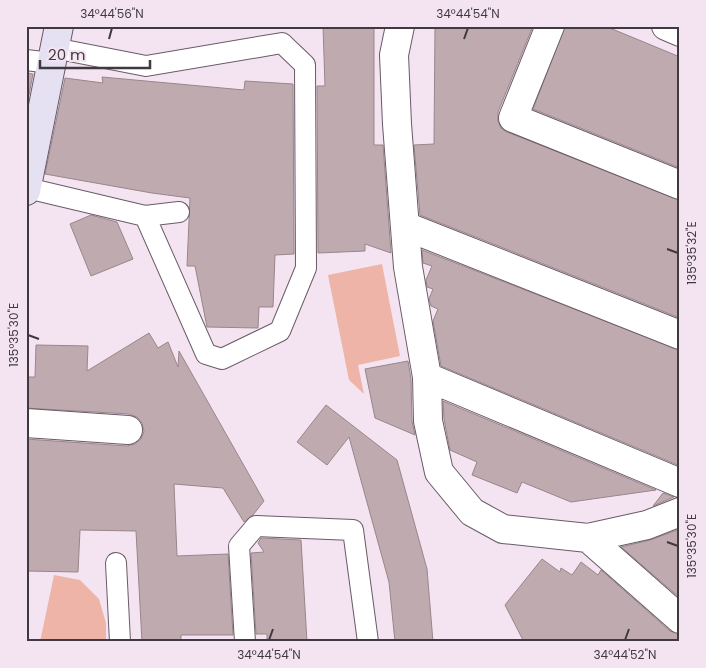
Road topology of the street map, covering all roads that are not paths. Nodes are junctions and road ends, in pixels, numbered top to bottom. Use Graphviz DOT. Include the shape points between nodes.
graph roads {
  1 [pos="400,26"];
  2 [pos="550,26"];
  3 [pos="666,26"];
  4 [pos="680,32"];
  5 [pos="48,50"];
  6 [pos="680,185"];
  7 [pos="27,190"];
  8 [pos="179,212"];
  9 [pos="145,216"];
  10 [pos="405,226"];
  11 [pos="680,335"];
  12 [pos="427,377"];
  13 [pos="26,423"];
  14 [pos="128,430"];
  15 [pos="680,483"];
  16 [pos="680,512"];
  17 [pos="588,538"];
  18 [pos="116,563"];
  19 [pos="680,619"];
  20 [pos="120,642"];
  21 [pos="245,642"];
  22 [pos="368,642"];
  1 -- 10 [label="street" via="394,55"];
  2 -- 6 [label="street" via="514,118"];
  3 -- 4 [label="street"];
  5 -- 7 [label="street"];
  5 -- 9 [label="lane" via="146,66 282,42 305,65 306,268 280,332 222,359 206,354"];
  7 -- 9 [label="lane"];
  8 -- 9 [label="lane"];
  10 -- 11 [label="street"];
  10 -- 12 [label="street" via="408,267"];
  12 -- 15 [label="street"];
  12 -- 17 [label="street" via="428,421 439,472 472,512 503,529"];
  13 -- 14 [label="street"];
  16 -- 17 [label="street" via="647,525"];
  17 -- 19 [label="street"];
  18 -- 20 [label="lane"];
  21 -- 22 [label="lane" via="239,546 256,526 353,530"];
}
